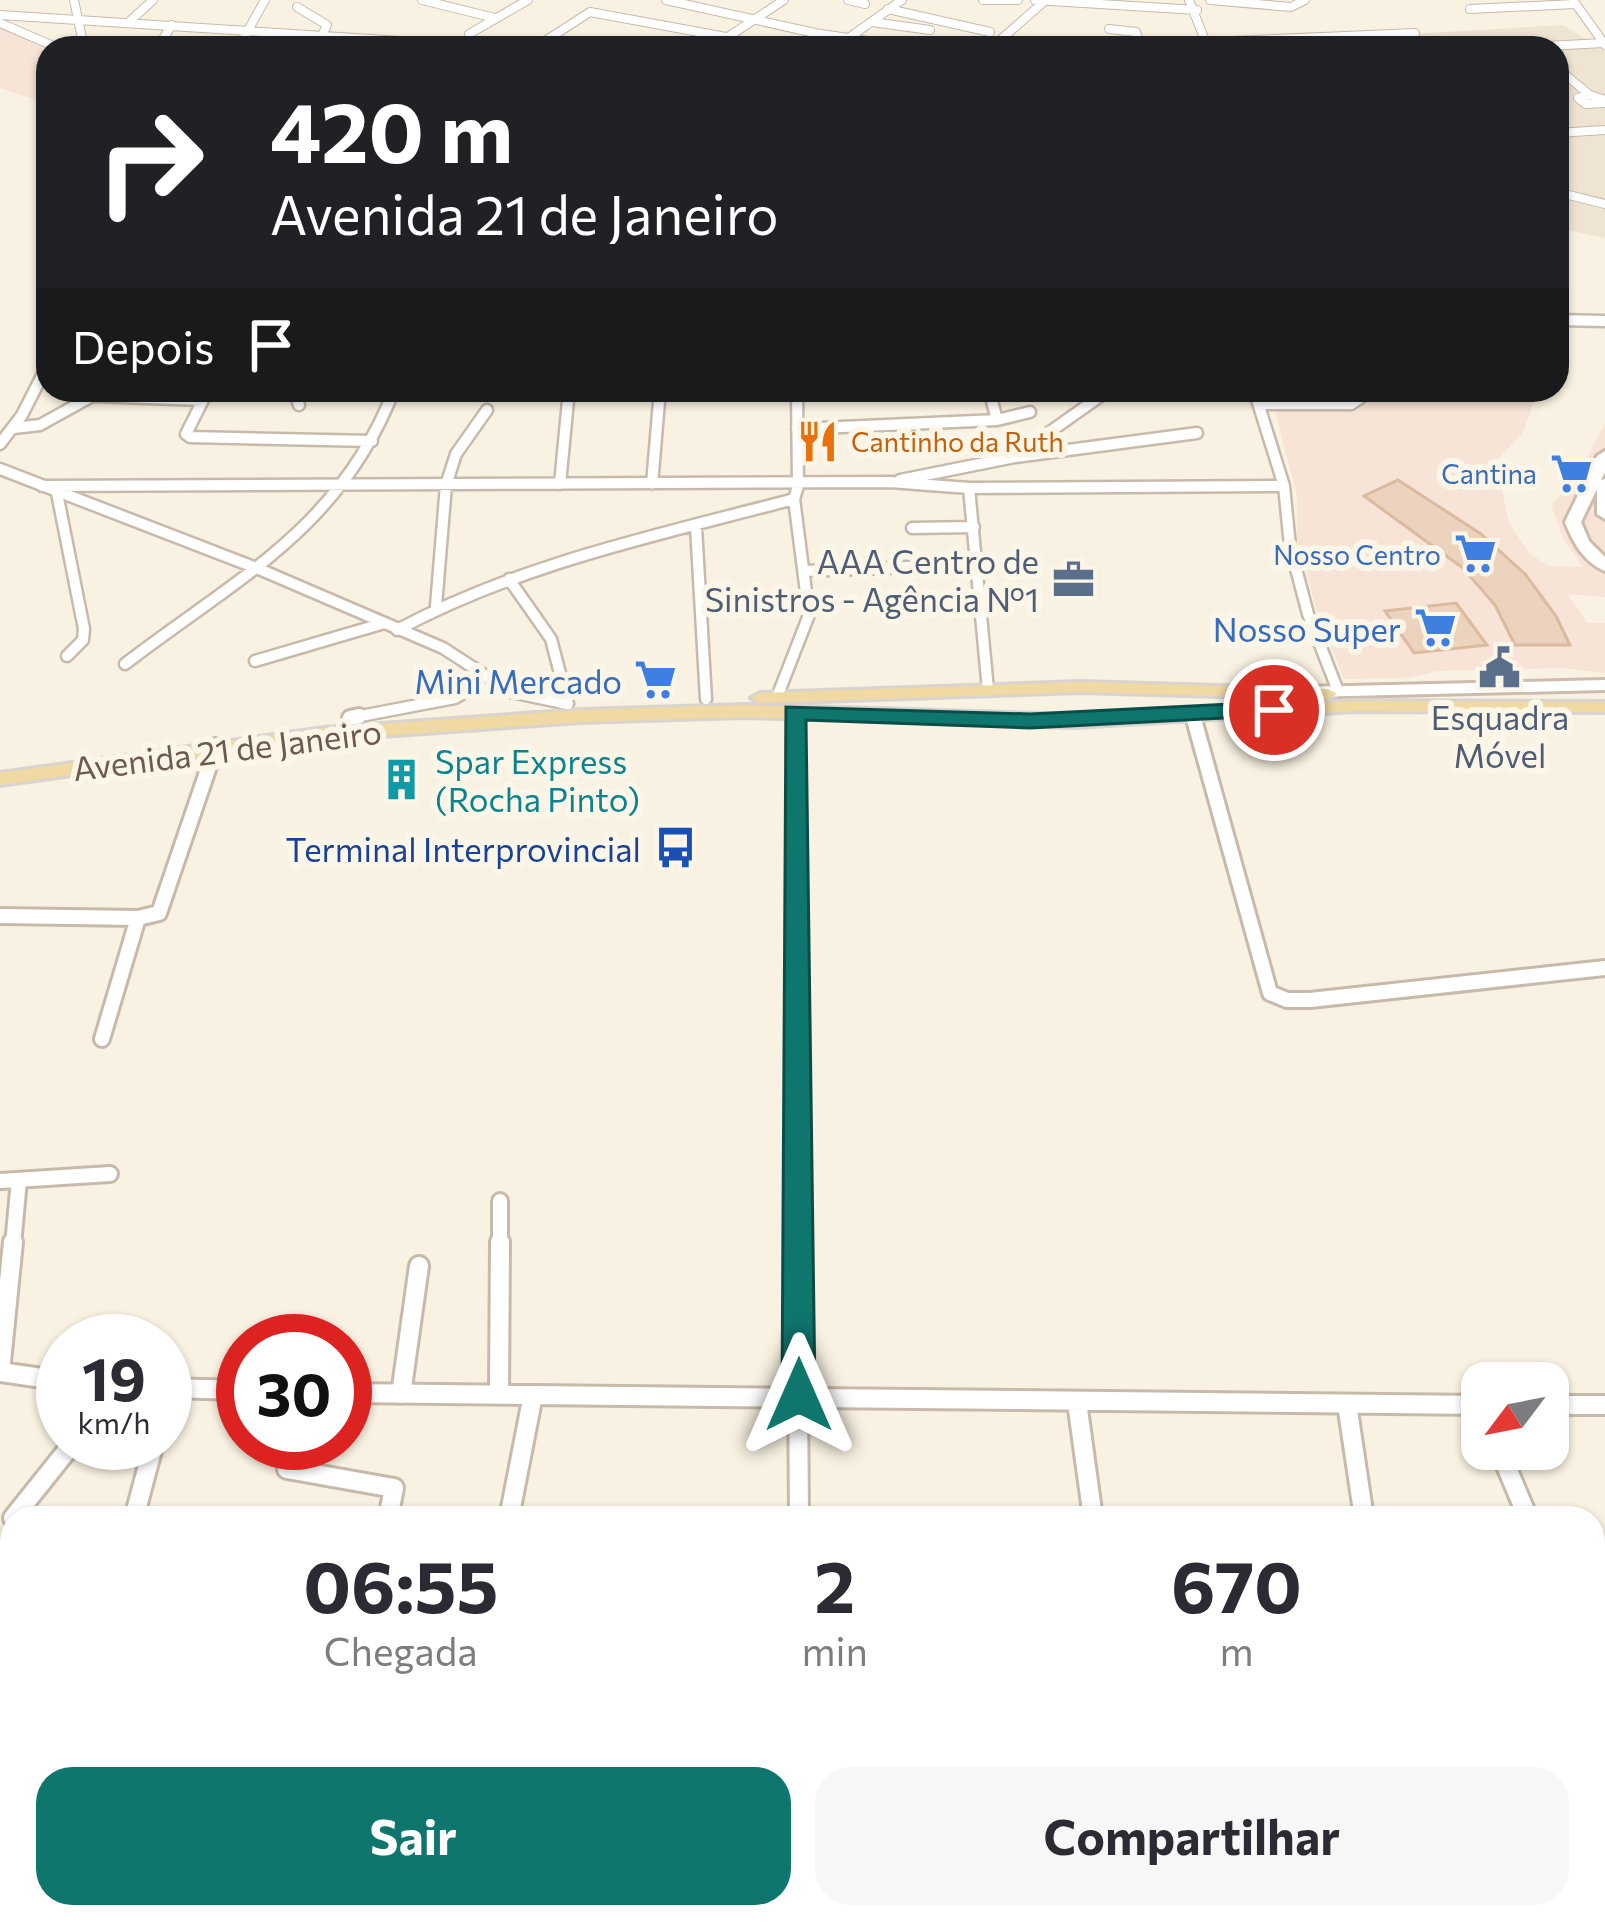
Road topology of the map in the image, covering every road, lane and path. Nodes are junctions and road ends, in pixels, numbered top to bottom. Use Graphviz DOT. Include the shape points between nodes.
graph roads {
  1 [pos="74,0"];
  2 [pos="153,0"];
  3 [pos="265,0"];
  4 [pos="422,0"];
  5 [pos="528,0"];
  6 [pos="667,0"];
  7 [pos="784,0"];
  8 [pos="848,0"];
  9 [pos="902,0"];
  10 [pos="983,0"];
  11 [pos="1018,0"];
  12 [pos="1035,0"];
  13 [pos="1189,0"];
  14 [pos="1210,0"];
  15 [pos="1305,0"];
  16 [pos="1045,1"];
  17 [pos="435,2"];
  18 [pos="1574,2"];
  19 [pos="865,4"];
  20 [pos="297,8"];
  21 [pos="1470,9"];
  22 [pos="888,10"];
  23 [pos="1197,10"];
  24 [pos="495,18"];
  25 [pos="0,19"];
  26 [pos="79,19"];
  27 [pos="752,20"];
  28 [pos="130,21"];
  29 [pos="872,22"];
  30 [pos="172,26"];
  31 [pos="249,29"];
  32 [pos="1109,29"];
  33 [pos="930,30"];
  34 [pos="990,32"];
  35 [pos="1415,33"];
  36 [pos="326,35"];
  37 [pos="82,36"];
  38 [pos="165,36"];
  39 [pos="245,36"];
  40 [pos="334,36"];
  41 [pos="475,36"];
  42 [pos="553,36"];
  43 [pos="721,36"];
  44 [pos="728,36"];
  45 [pos="844,36"];
  46 [pos="851,36"];
  47 [pos="1005,36"];
  48 [pos="1140,36"];
  49 [pos="1205,36"];
  50 [pos="1381,36"];
  51 [pos="36,37"];
  52 [pos="1604,44"];
  53 [pos="1569,45"];
  54 [pos="1569,78"];
  55 [pos="1605,101"];
  56 [pos="1605,130"];
  57 [pos="1569,132"];
  58 [pos="1569,195"];
  59 [pos="1605,204"];
  60 [pos="1569,320"];
  61 [pos="1605,321"];
  62 [pos="36,387"];
  63 [pos="81,402"];
  64 [pos="202,402"];
  65 [pos="298,402"];
  66 [pos="389,402"];
  67 [pos="568,402"];
  68 [pos="659,402"];
  69 [pos="797,402"];
  70 [pos="993,402"];
  71 [pos="1091,402"];
  72 [pos="1357,402"];
  73 [pos="1259,404"];
  74 [pos="299,405"];
  75 [pos="487,410"];
  76 [pos="1030,412"];
  77 [pos="998,420"];
  78 [pos="14,428"];
  79 [pos="797,429"];
  80 [pos="1198,433"];
  81 [pos="372,441"];
  82 [pos="0,444"];
  83 [pos="1605,456"];
  84 [pos="1015,457"];
  85 [pos="0,469"];
  86 [pos="890,482"];
  87 [pos="560,484"];
  88 [pos="652,484"];
  89 [pos="1605,484"];
  90 [pos="446,485"];
  91 [pos="42,486"];
  92 [pos="1284,486"];
  93 [pos="347,487"];
  94 [pos="969,488"];
  95 [pos="57,493"];
  96 [pos="796,493"];
  97 [pos="1605,514"];
  98 [pos="696,527"];
  99 [pos="974,527"];
  100 [pos="912,528"];
  101 [pos="1574,530"];
  102 [pos="1605,538"];
  103 [pos="1605,566"];
  104 [pos="909,567"];
  105 [pos="259,569"];
  106 [pos="804,571"];
  107 [pos="508,579"];
  108 [pos="436,606"];
  109 [pos="381,624"];
  110 [pos="397,630"];
  111 [pos="67,656"];
  112 [pos="254,661"];
  113 [pos="125,664"];
  114 [pos="478,672"];
  115 [pos="1605,685"];
  116 [pos="1093,687"];
  117 [pos="996,690"];
  118 [pos="1337,691"];
  119 [pos="1284,694"];
  120 [pos="777,697"];
  121 [pos="1605,697"];
  122 [pos="706,700"];
  123 [pos="568,704"];
  124 [pos="1605,708"];
  125 [pos="794,712"];
  126 [pos="1192,713"];
  127 [pos="350,718"];
  128 [pos="1101,719"];
  129 [pos="1030,721"];
  130 [pos="216,746"];
  131 [pos="0,767"];
  132 [pos="0,779"];
  133 [pos="0,916"];
  134 [pos="138,918"];
  135 [pos="1605,968"];
  136 [pos="102,1039"];
  137 [pos="110,1174"];
  138 [pos="19,1180"];
  139 [pos="0,1181"];
  140 [pos="500,1201"];
  141 [pos="419,1266"];
  142 [pos="0,1372"];
  143 [pos="36,1377"];
  144 [pos="372,1393"];
  145 [pos="401,1394"];
  146 [pos="499,1394"];
  147 [pos="533,1395"];
  148 [pos="799,1395"];
  149 [pos="1077,1402"];
  150 [pos="1347,1404"];
  151 [pos="1569,1405"];
  152 [pos="1461,1406"];
  153 [pos="1605,1406"];
  154 [pos="51,1470"];
  155 [pos="147,1470"];
  156 [pos="293,1470"];
  157 [pos="1508,1470"];
  158 [pos="22,1506"];
  159 [pos="137,1506"];
  160 [pos="390,1506"];
  161 [pos="511,1506"];
  162 [pos="799,1506"];
  163 [pos="1091,1506"];
  164 [pos="1362,1506"];
  165 [pos="1523,1506"];
  1 -- 26 [label="street"];
  2 -- 28 [label="street"];
  3 -- 31 [label="street"];
  4 -- 17 [label="street"];
  5 -- 24 [label="street"];
  6 -- 27 [label="street"];
  7 -- 27 [label="street"];
  8 -- 19 [label="street"];
  9 -- 22 [label="street"];
  10 -- 11 [label="street"];
  12 -- 16 [label="street"];
  13 -- 23 [label="street"];
  14 -- 15 [label="street" via="1291,7"];
  16 -- 23 [label="street"];
  16 -- 47 [label="street"];
  17 -- 24 [label="street"];
  18 -- 21 [label="street"];
  18 -- 52 [label="street"];
  20 -- 36 [label="street" via="326,24"];
  22 -- 29 [label="street"];
  22 -- 34 [label="street"];
  23 -- 49 [label="street"];
  24 -- 41 [label="street" via="469,34"];
  25 -- 26 [label="street"];
  25 -- 51 [label="street"];
  26 -- 28 [label="street"];
  26 -- 37 [label="street"];
  27 -- 44 [label="street"];
  27 -- 45 [label="street"];
  28 -- 30 [label="street"];
  29 -- 33 [label="street"];
  29 -- 46 [label="street"];
  30 -- 31 [label="street"];
  30 -- 38 [label="street"];
  31 -- 36 [label="street"];
  31 -- 39 [label="street"];
  32 -- 48 [label="street"];
  35 -- 50 [label="street"];
  36 -- 40 [label="street"];
  42 -- 43 [label="street" via="590,12"];
  52 -- 53 [label="street"];
  54 -- 55 [label="street"];
  56 -- 57 [label="street"];
  58 -- 59 [label="street"];
  60 -- 61 [label="street"];
  62 -- 78 [label="street"];
  63 -- 78 [label="street" via="40,425"];
  64 -- 81 [label="street" via="190,437"];
  65 -- 74 [label="street"];
  66 -- 81 [label="street"];
  67 -- 87 [label="street"];
  68 -- 88 [label="street"];
  69 -- 79 [label="street"];
  70 -- 77 [label="street"];
  71 -- 84 [label="street"];
  72 -- 73 [label="street"];
  73 -- 92 [label="street"];
  75 -- 90 [label="street" via="456,454"];
  76 -- 77 [label="street"];
  77 -- 79 [label="street"];
  78 -- 82 [label="street"];
  79 -- 96 [label="street"];
  80 -- 84 [label="street"];
  81 -- 93 [label="street"];
  83 -- 101 [label="main road"];
  84 -- 86 [label="street"];
  85 -- 91 [label="street"];
  86 -- 94 [label="street"];
  86 -- 96 [label="street"];
  87 -- 88 [label="street"];
  87 -- 90 [label="street"];
  88 -- 96 [label="street"];
  89 -- 97 [label="main road"];
  90 -- 93 [label="street"];
  90 -- 108 [label="street"];
  91 -- 93 [label="street"];
  91 -- 95 [label="street"];
  92 -- 94 [label="street"];
  92 -- 118 [label="street" via="1296,568"];
  93 -- 105 [label="street"];
  94 -- 99 [label="street"];
  95 -- 105 [label="street"];
  95 -- 111 [label="street" via="84,634"];
  96 -- 98 [label="street"];
  96 -- 106 [label="street"];
  98 -- 107 [label="street"];
  98 -- 122 [label="street"];
  99 -- 100 [label="street"];
  99 -- 117 [label="street"];
  101 -- 102 [label="main road"];
  101 -- 103 [label="main road"];
  104 -- 106 [label="street"];
  105 -- 109 [label="street"];
  105 -- 113 [label="street"];
  106 -- 120 [label="street" via="809,615"];
  107 -- 108 [label="street"];
  107 -- 123 [label="street" via="551,639"];
  108 -- 110 [label="street"];
  109 -- 110 [label="street"];
  109 -- 112 [label="street"];
  110 -- 114 [label="street"];
  114 -- 123 [label="street" via="511,692"];
  114 -- 127 [label="street" via="476,686 455,698"];
  115 -- 118 [label="main road"];
  116 -- 117 [label="main road, Avenida 21 de Janeiro"];
  116 -- 119 [label="main road, Avenida 21 de Janeiro"];
  116 -- 128 [label="main road" via="1072,694 1069,704"];
  117 -- 120 [label="main road, Avenida 21 de Janeiro"];
  117 -- 129 [label="main road" via="1035,702"];
  118 -- 119 [label="main road"];
  119 -- 121 [label="main road, Avenida 21 de Janeiro"];
  120 -- 122 [label="main road, Avenida 21 de Janeiro"];
  122 -- 123 [label="main road, Avenida 21 de Janeiro"];
  123 -- 127 [label="main road, Avenida 21 de Janeiro"];
  124 -- 126 [label="main road, Avenida 21 de Janeiro"];
  125 -- 129 [label="main road, Avenida 21 de Janeiro"];
  125 -- 130 [label="main road, Avenida 21 de Janeiro" via="545,718"];
  125 -- 148 [label="street"];
  126 -- 128 [label="main road, Avenida 21 de Janeiro"];
  126 -- 135 [label="street" via="1270,994 1310,1000"];
  127 -- 131 [label="main road, Avenida 21 de Janeiro"];
  128 -- 129 [label="main road, Avenida 21 de Janeiro"];
  130 -- 132 [label="main road, Avenida 21 de Janeiro"];
  130 -- 134 [label="street" via="163,910"];
  133 -- 134 [label="street"];
  134 -- 136 [label="street"];
  137 -- 138 [label="street"];
  138 -- 139 [label="street"];
  138 -- 142 [label="street"];
  140 -- 146 [label="street"];
  141 -- 145 [label="street"];
  142 -- 143 [label="street"];
  144 -- 145 [label="street"];
  145 -- 146 [label="street"];
  146 -- 147 [label="street"];
  147 -- 148 [label="street"];
  147 -- 161 [label="street"];
  148 -- 149 [label="street"];
  148 -- 162 [label="street"];
  149 -- 150 [label="street"];
  149 -- 163 [label="street"];
  150 -- 152 [label="street"];
  150 -- 164 [label="street"];
  151 -- 153 [label="street"];
  154 -- 158 [label="street"];
  155 -- 159 [label="street"];
  156 -- 160 [label="street" via="394,1488"];
  157 -- 165 [label="street"];
}
